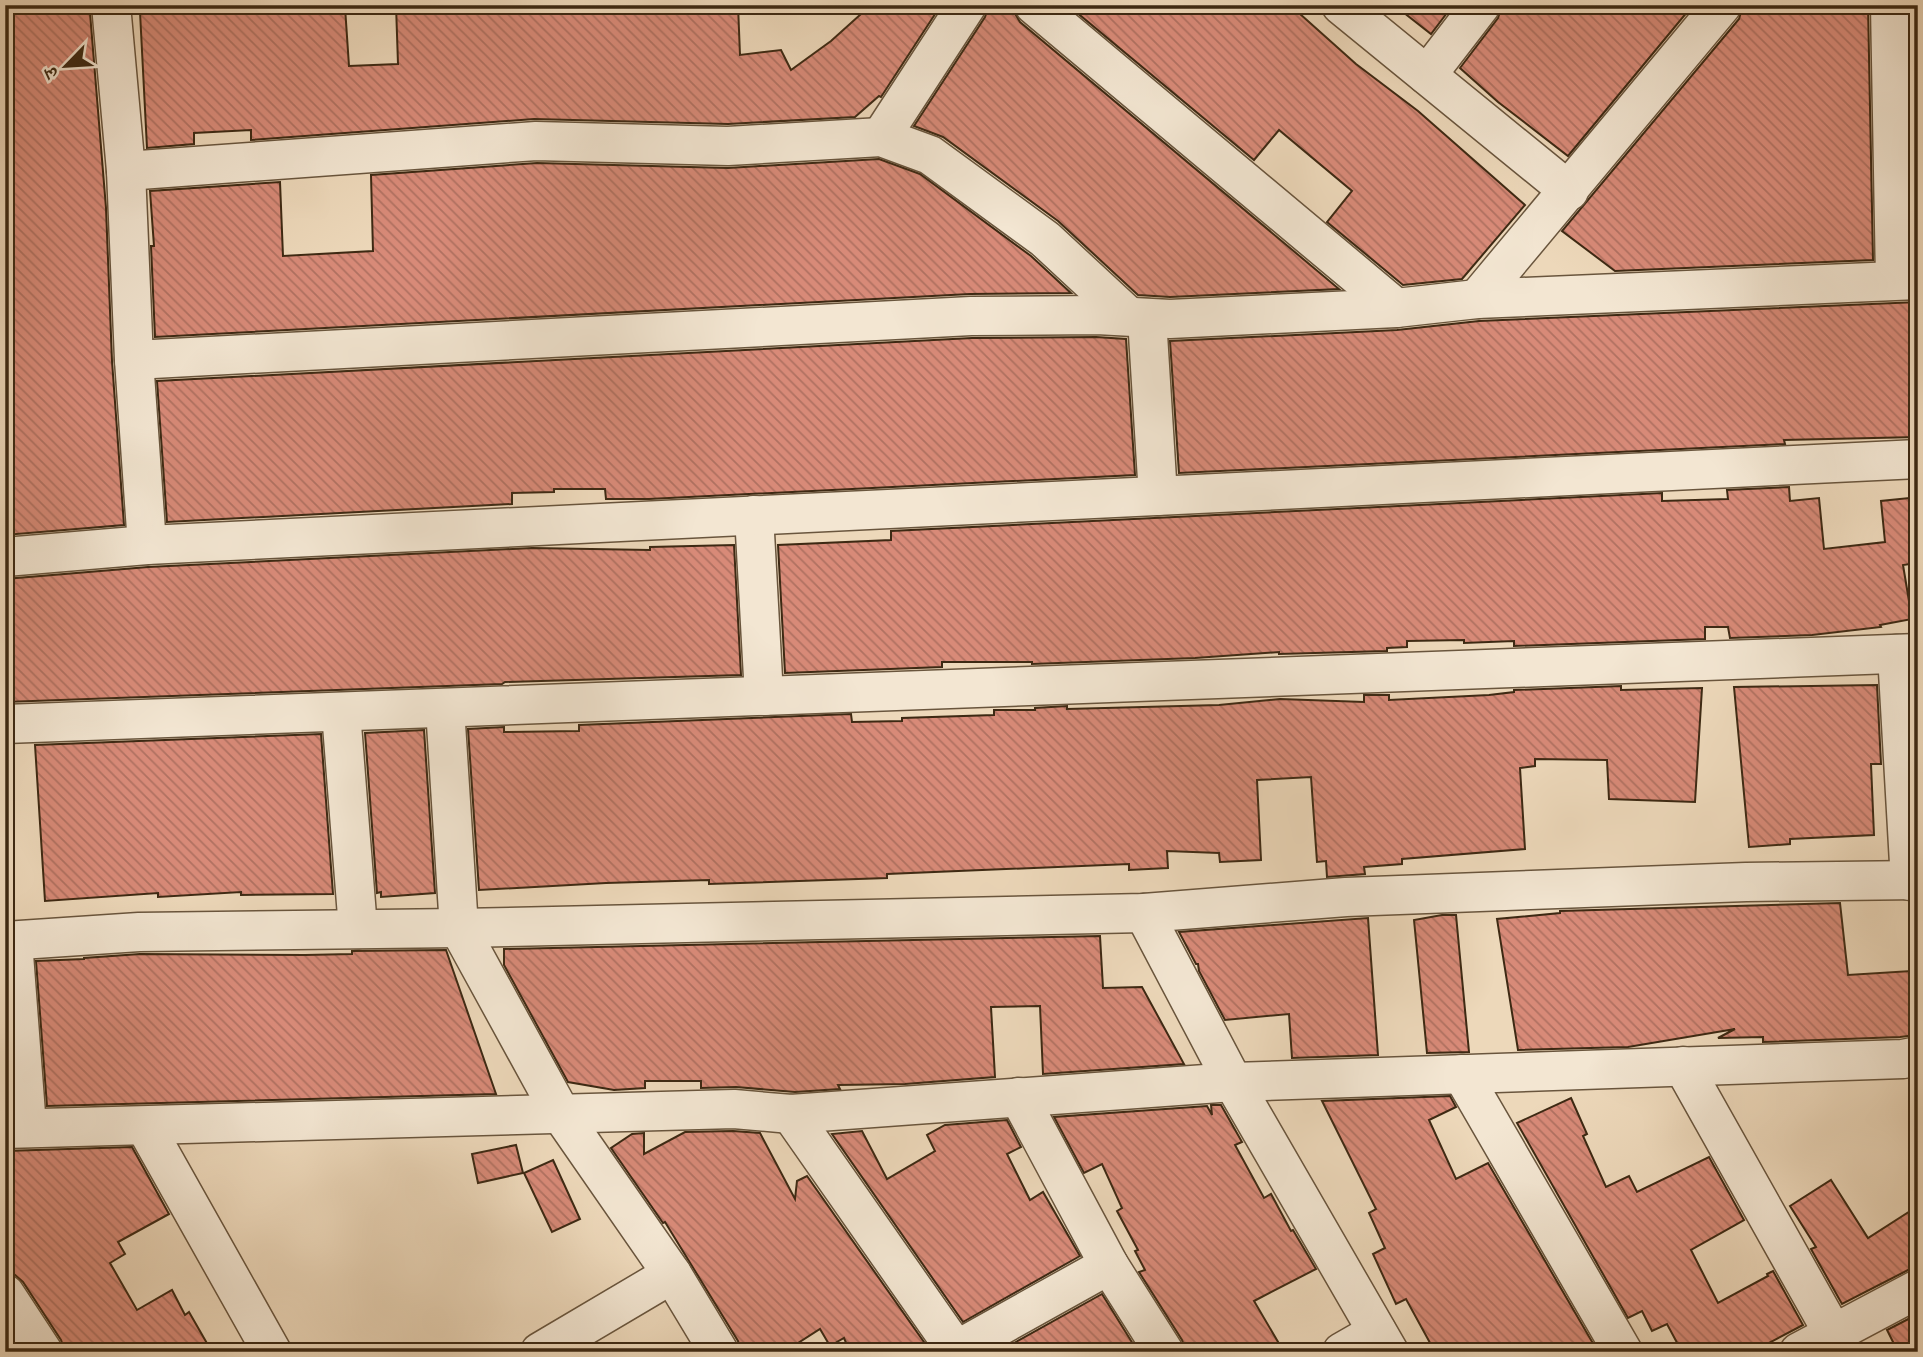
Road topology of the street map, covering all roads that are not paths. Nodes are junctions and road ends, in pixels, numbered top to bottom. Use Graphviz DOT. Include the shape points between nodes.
graph roads {
  1 [pos="111,5"];
  2 [pos="967,5"];
  3 [pos="1034,5"];
  4 [pos="1341,5"];
  5 [pos="1481,5"];
  6 [pos="1722,5"];
  7 [pos="1890,5"];
  8 [pos="1427,75"];
  9 [pos="881,137"];
  10 [pos="126,171"];
  11 [pos="1569,191"];
  12 [pos="1906,280"];
  13 [pos="1477,299"];
  14 [pos="1396,308"];
  15 [pos="1138,317"];
  16 [pos="134,360"];
  17 [pos="1918,459"];
  18 [pos="1157,496"];
  19 [pos="754,515"];
  20 [pos="147,545"];
  21 [pos="5,557"];
  22 [pos="1908,653"];
  23 [pos="764,696"];
  24 [pos="445,708"];
  25 [pos="341,712"];
  26 [pos="5,724"];
  27 [pos="1914,881"];
  28 [pos="1144,914"];
  29 [pos="459,928"];
  30 [pos="358,929"];
  31 [pos="9,941"];
  32 [pos="1683,1066"];
  33 [pos="1913,1066"];
  34 [pos="1462,1074"];
  35 [pos="1233,1083"];
  36 [pos="1019,1097"];
  37 [pos="561,1114"];
  38 [pos="790,1114"];
  39 [pos="145,1126"];
  40 [pos="16,1128"];
  41 [pos="1109,1265"];
  42 [pos="672,1274"];
  43 [pos="1918,1289"];
  44 [pos="5,1294"];
  45 [pos="1833,1333"];
  46 [pos="1383,1342"];
  47 [pos="954,1351"];
  48 [pos="43,1352"];
  49 [pos="272,1352"];
  50 [pos="540,1352"];
  51 [pos="719,1352"];
  52 [pos="1164,1352"];
  53 [pos="1342,1352"];
  54 [pos="1623,1352"];
  55 [pos="1799,1352"];
  1 -- 10 [label="street"];
  2 -- 9 [label="street"];
  3 -- 14 [label="street"];
  4 -- 8 [label="street"];
  5 -- 8 [label="street"];
  6 -- 11 [label="street"];
  7 -- 12 [label="street"];
  8 -- 11 [label="street"];
  9 -- 10 [label="street" via="728,146 536,141"];
  9 -- 15 [label="street" via="930,155 1045,239"];
  10 -- 16 [label="street"];
  11 -- 13 [label="street"];
  12 -- 13 [label="street"];
  13 -- 14 [label="street"];
  14 -- 15 [label="street"];
  15 -- 16 [label="street" via="971,316"];
  15 -- 18 [label="street"];
  16 -- 20 [label="street"];
  17 -- 18 [label="street"];
  18 -- 19 [label="street"];
  19 -- 20 [label="street"];
  19 -- 23 [label="street"];
  20 -- 21 [label="street"];
  22 -- 23 [label="street"];
  22 -- 27 [label="street"];
  23 -- 24 [label="street"];
  24 -- 25 [label="street"];
  24 -- 29 [label="street"];
  25 -- 26 [label="street"];
  25 -- 30 [label="street"];
  27 -- 28 [label="street" via="1346,897"];
  28 -- 29 [label="street"];
  28 -- 35 [label="street"];
  29 -- 30 [label="street"];
  29 -- 37 [label="street"];
  30 -- 31 [label="street" via="139,932"];
  31 -- 40 [label="street"];
  32 -- 33 [label="street"];
  32 -- 34 [label="street"];
  32 -- 45 [label="street"];
  34 -- 35 [label="street"];
  34 -- 54 [label="street"];
  35 -- 36 [label="street"];
  35 -- 46 [label="street"];
  36 -- 38 [label="street"];
  36 -- 41 [label="street"];
  37 -- 38 [label="street" via="734,1109"];
  37 -- 39 [label="street"];
  37 -- 42 [label="street"];
  38 -- 47 [label="street"];
  39 -- 40 [label="street"];
  39 -- 49 [label="street"];
  41 -- 47 [label="street"];
  41 -- 52 [label="street"];
  42 -- 50 [label="street"];
  42 -- 51 [label="street"];
  43 -- 45 [label="street"];
  44 -- 48 [label="street"];
  45 -- 55 [label="street"];
  46 -- 53 [label="street"];
}
